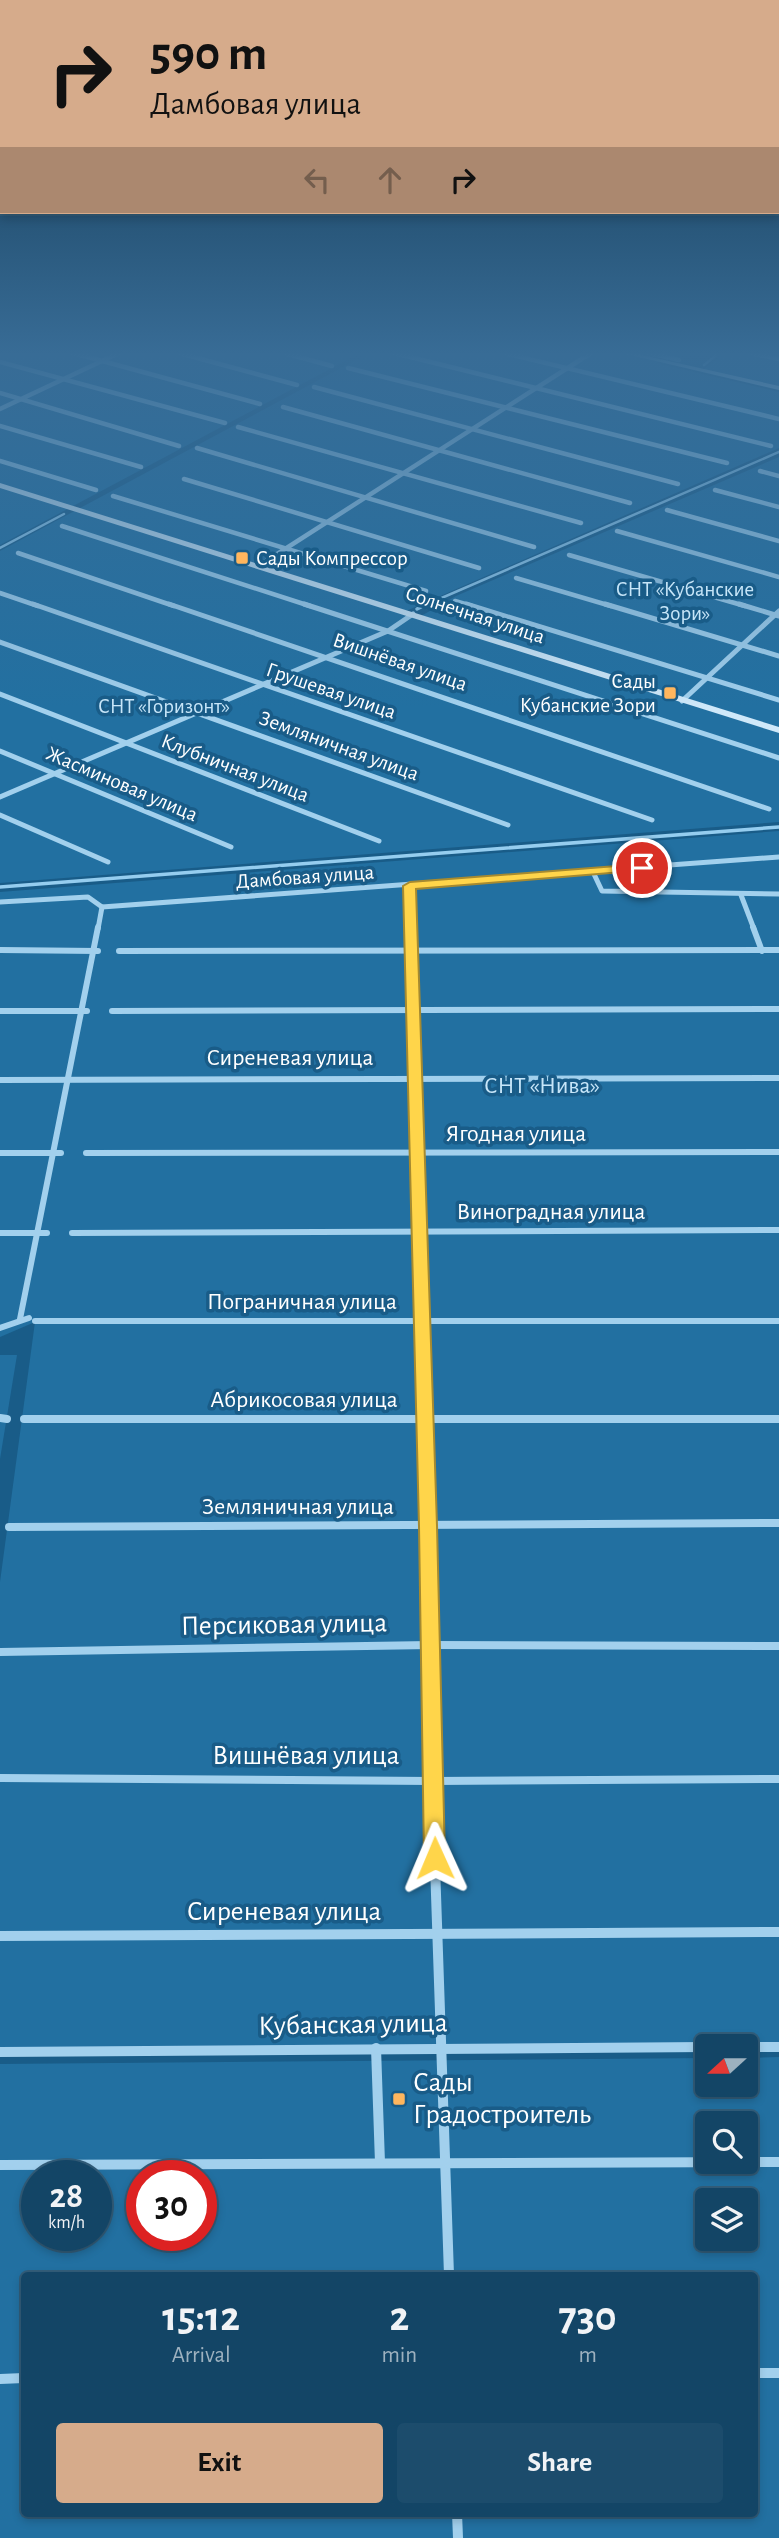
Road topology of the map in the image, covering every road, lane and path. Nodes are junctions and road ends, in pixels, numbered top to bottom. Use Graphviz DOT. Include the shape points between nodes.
graph roads {
  1 [pos="35,471"];
  2 [pos="277,471"];
  3 [pos="397,471"];
  4 [pos="410,471"];
  5 [pos="518,471"];
  6 [pos="632,471"];
  7 [pos="762,471"];
  8 [pos="406,474"];
  9 [pos="779,476"];
  10 [pos="184,479"];
  11 [pos="678,484"];
  12 [pos="0,485"];
  13 [pos="96,490"];
  14 [pos="715,490"];
  15 [pos="113,496"];
  16 [pos="367,498"];
  17 [pos="630,503"];
  18 [pos="779,507"];
  19 [pos="667,510"];
  20 [pos="327,522"];
  21 [pos="581,523"];
  22 [pos="62,526"];
  23 [pos="617,531"];
  24 [pos="779,541"];
  25 [pos="534,547"];
  26 [pos="286,548"];
  27 [pos="18,553"];
  28 [pos="569,555"];
  29 [pos="260,565"];
  30 [pos="478,568"];
  31 [pos="779,577"];
  32 [pos="516,578"];
  33 [pos="426,591"];
  34 [pos="0,593"];
  35 [pos="455,601"];
  36 [pos="413,614"];
  37 [pos="777,614"];
  38 [pos="388,631"];
  39 [pos="0,642"];
  40 [pos="742,645"];
  41 [pos="326,656"];
  42 [pos="779,656"];
  43 [pos="709,678"];
  44 [pos="264,684"];
  45 [pos="0,694"];
  46 [pos="779,700"];
  47 [pos="682,701"];
  48 [pos="195,713"];
  49 [pos="779,730"];
  50 [pos="129,743"];
  51 [pos="0,751"];
  52 [pos="779,758"];
  53 [pos="57,774"];
  54 [pos="0,797"];
  55 [pos="769,809"];
  56 [pos="0,815"];
  57 [pos="652,820"];
  58 [pos="508,825"];
  59 [pos="379,841"];
  60 [pos="231,847"];
  61 [pos="779,857"];
  62 [pos="108,862"];
  63 [pos="593,872"];
  64 [pos="410,886"];
  65 [pos="779,894"];
  66 [pos="741,895"];
  67 [pos="0,902"];
  68 [pos="102,907"];
  69 [pos="0,950"];
  70 [pos="779,950"];
  71 [pos="97,951"];
  72 [pos="119,951"];
  73 [pos="411,951"];
  74 [pos="762,951"];
  75 [pos="779,1010"];
  76 [pos="0,1011"];
  77 [pos="85,1011"];
  78 [pos="112,1011"];
  79 [pos="412,1011"];
  80 [pos="779,1078"];
  81 [pos="415,1079"];
  82 [pos="0,1080"];
  83 [pos="69,1080"];
  84 [pos="779,1152"];
  85 [pos="0,1153"];
  86 [pos="58,1153"];
  87 [pos="86,1153"];
  88 [pos="418,1153"];
  89 [pos="779,1230"];
  90 [pos="420,1232"];
  91 [pos="0,1233"];
  92 [pos="43,1233"];
  93 [pos="72,1233"];
  94 [pos="28,1319"];
  95 [pos="779,1321"];
  96 [pos="421,1322"];
  97 [pos="1,1328"];
  98 [pos="24,1419"];
  99 [pos="424,1419"];
  100 [pos="779,1419"];
  101 [pos="779,1523"];
  102 [pos="428,1526"];
  103 [pos="9,1527"];
  104 [pos="430,1645"];
  105 [pos="779,1646"];
  106 [pos="0,1652"];
  107 [pos="0,1778"];
  108 [pos="779,1779"];
  109 [pos="433,1781"];
  110 [pos="779,1932"];
  111 [pos="437,1935"];
  112 [pos="0,1936"];
  113 [pos="440,2047"];
  114 [pos="695,2047"];
  115 [pos="758,2047"];
  116 [pos="779,2047"];
  117 [pos="376,2048"];
  118 [pos="0,2052"];
  119 [pos="444,2162"];
  120 [pos="779,2162"];
  121 [pos="380,2163"];
  122 [pos="0,2165"];
  123 [pos="449,2272"];
  124 [pos="758,2373"];
  125 [pos="779,2374"];
  126 [pos="21,2378"];
  127 [pos="0,2379"];
  128 [pos="457,2517"];
  129 [pos="458,2538"];
  1 -- 13 [label="street"];
  2 -- 16 [label="street"];
  3 -- 8 [label="street"];
  4 -- 8 [label="street"];
  5 -- 17 [label="street"];
  6 -- 11 [label="street"];
  7 -- 9 [label="street"];
  8 -- 16 [label="street"];
  8 -- 21 [label="street"];
  10 -- 20 [label="street"];
  12 -- 29 [label="street, Солнечная улица"];
  14 -- 18 [label="street"];
  15 -- 26 [label="street"];
  16 -- 20 [label="street"];
  16 -- 25 [label="street"];
  19 -- 24 [label="street"];
  20 -- 26 [label="street"];
  20 -- 30 [label="street"];
  22 -- 38 [label="street"];
  23 -- 31 [label="street"];
  26 -- 29 [label="street"];
  26 -- 33 [label="street"];
  27 -- 41 [label="street, Вишнёвая улица"];
  28 -- 37 [label="street"];
  29 -- 36 [label="street, Солнечная улица"];
  32 -- 40 [label="street"];
  34 -- 44 [label="street, Грушевая улица"];
  35 -- 43 [label="street"];
  36 -- 38 [label="street"];
  36 -- 47 [label="street, Солнечная улица"];
  37 -- 40 [label="street"];
  38 -- 41 [label="street"];
  38 -- 52 [label="street"];
  39 -- 48 [label="street, Земляничная улица"];
  40 -- 42 [label="street"];
  40 -- 43 [label="street"];
  41 -- 44 [label="street"];
  41 -- 55 [label="street, Вишнёвая улица"];
  43 -- 46 [label="street"];
  43 -- 47 [label="street"];
  44 -- 48 [label="street"];
  44 -- 57 [label="street, Грушевая улица"];
  45 -- 50 [label="street, Клубничная улица"];
  47 -- 49 [label="street, Солнечная улица"];
  48 -- 50 [label="street"];
  48 -- 58 [label="street, Земляничная улица"];
  50 -- 53 [label="street"];
  50 -- 59 [label="street, Клубничная улица"];
  51 -- 53 [label="street, Жасминовая улица"];
  53 -- 54 [label="street"];
  53 -- 60 [label="street, Жасминовая улица"];
  56 -- 62 [label="street"];
  61 -- 63 [label="street, Дамбовая улица"];
  63 -- 64 [label="street, Дамбовая улица"];
  63 -- 66 [label="street" via="602,891"];
  64 -- 68 [label="street, Дамбовая улица"];
  64 -- 73 [label="street"];
  65 -- 66 [label="street"];
  66 -- 74 [label="street"];
  67 -- 68 [label="street" via="88,897"];
  68 -- 71 [label="street"];
  69 -- 71 [label="street"];
  70 -- 74 [label="street"];
  71 -- 77 [label="street"];
  72 -- 73 [label="street"];
  73 -- 74 [label="street"];
  73 -- 79 [label="street"];
  75 -- 79 [label="street"];
  76 -- 77 [label="street"];
  77 -- 83 [label="street"];
  78 -- 79 [label="street"];
  79 -- 81 [label="street"];
  80 -- 81 [label="street, Сиреневая улица"];
  81 -- 83 [label="street, Сиреневая улица"];
  81 -- 88 [label="street"];
  82 -- 83 [label="street, Сиреневая улица"];
  83 -- 86 [label="street"];
  84 -- 88 [label="street, Ягодная улица"];
  85 -- 86 [label="street"];
  86 -- 92 [label="street"];
  87 -- 88 [label="street, Ягодная улица"];
  88 -- 90 [label="street"];
  89 -- 90 [label="street, Виноградная улица"];
  90 -- 93 [label="street, Виноградная улица"];
  90 -- 96 [label="street"];
  91 -- 92 [label="street"];
  92 -- 94 [label="street"];
  94 -- 96 [label="street, Пограничная улица"];
  94 -- 97 [label="street"];
  95 -- 96 [label="street, Пограничная улица"];
  96 -- 99 [label="street"];
  98 -- 99 [label="street, Абрикосовая улица"];
  99 -- 100 [label="street, Абрикосовая улица"];
  99 -- 102 [label="street"];
  101 -- 102 [label="street, Земляничная улица"];
  102 -- 103 [label="street, Земляничная улица"];
  102 -- 104 [label="street"];
  104 -- 105 [label="street, Персиковая улица"];
  104 -- 106 [label="street, Персиковая улица"];
  104 -- 109 [label="street"];
  107 -- 109 [label="street, Вишнёвая улица"];
  108 -- 109 [label="street, Вишнёвая улица"];
  109 -- 111 [label="street"];
  110 -- 111 [label="street, Сиреневая улица"];
  111 -- 112 [label="street, Сиреневая улица"];
  111 -- 113 [label="street"];
  113 -- 114 [label="street, Кубанская улица"];
  113 -- 117 [label="street, Кубанская улица"];
  113 -- 119 [label="street"];
  115 -- 116 [label="street"];
  117 -- 118 [label="street, Кубанская улица"];
  117 -- 121 [label="street"];
  119 -- 120 [label="street"];
  119 -- 121 [label="street"];
  119 -- 123 [label="street"];
  121 -- 122 [label="street"];
  124 -- 125 [label="street"];
  126 -- 127 [label="street"];
  128 -- 129 [label="street"];
}
